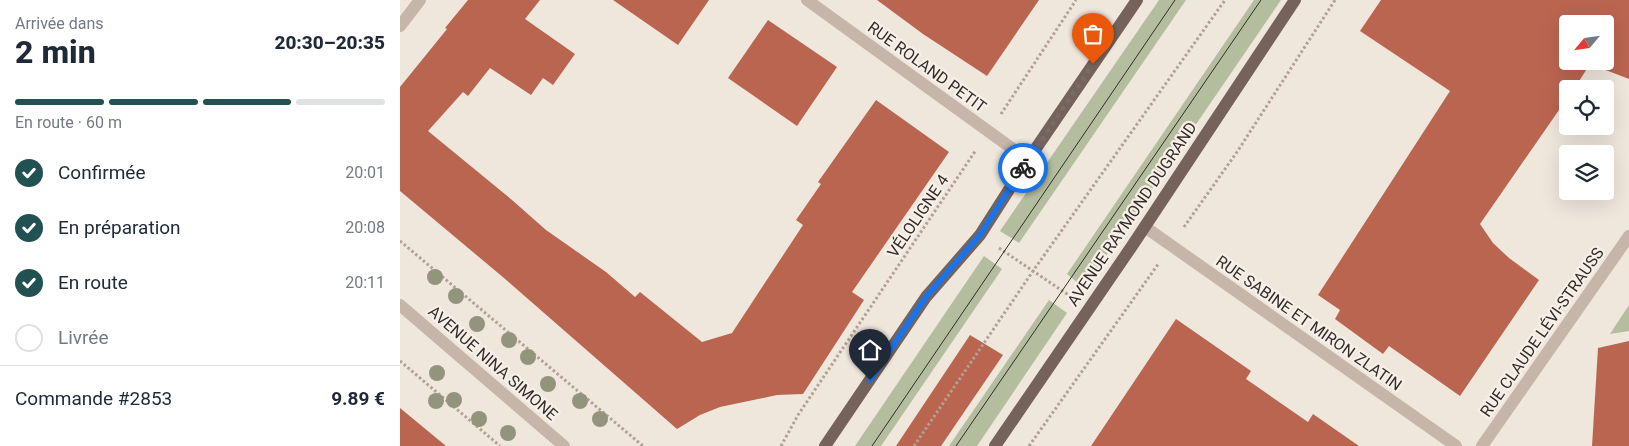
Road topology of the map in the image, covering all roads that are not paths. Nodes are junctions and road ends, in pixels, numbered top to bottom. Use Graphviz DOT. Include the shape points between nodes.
graph roads {
  1 [pos="420,0"];
  2 [pos="807,0"];
  3 [pos="1137,0"];
  4 [pos="1295,0"];
  5 [pos="400,26"];
  6 [pos="1028,160"];
  7 [pos="1145,227"];
  8 [pos="1628,242"];
  9 [pos="400,305"];
  10 [pos="564,446"];
  11 [pos="825,446"];
  12 [pos="995,446"];
  13 [pos="1456,446"];
  14 [pos="1482,446"];
  1 -- 5 [label="street"];
  2 -- 6 [label="street, RUE ROLAND PETIT"];
  3 -- 6 [label="main road"];
  4 -- 7 [label="main road, AVENUE RAYMOND DUGRAND"];
  6 -- 11 [label="main road" via="980,235 926,297"];
  7 -- 12 [label="main road, AVENUE RAYMOND DUGRAND"];
  7 -- 13 [label="street, RUE SABINE ET MIRON ZLATIN"];
  8 -- 14 [label="street, RUE CLAUDE LÉVI-STRAUSS"];
  9 -- 10 [label="street, AVENUE NINA SIMONE"];
}
